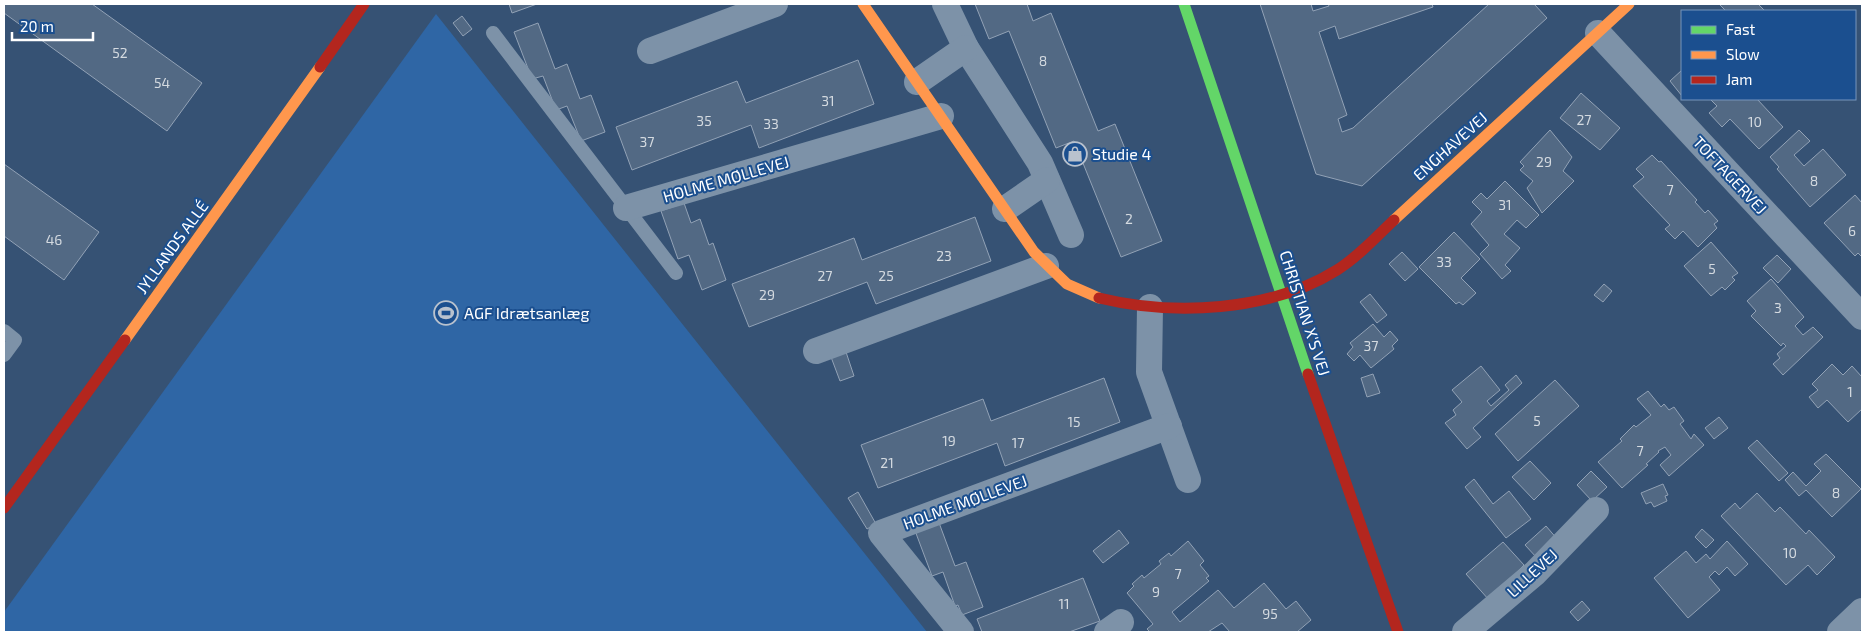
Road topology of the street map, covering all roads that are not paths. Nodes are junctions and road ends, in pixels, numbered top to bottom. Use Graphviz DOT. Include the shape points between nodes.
graph roads {
  1 [pos="364,4"];
  2 [pos="776,4"];
  3 [pos="863,4"];
  4 [pos="945,4"];
  5 [pos="1184,4"];
  6 [pos="1629,4"];
  7 [pos="493,33"];
  8 [pos="1598,33"];
  9 [pos="966,48"];
  10 [pos="650,51"];
  11 [pos="917,82"];
  12 [pos="941,116"];
  13 [pos="1047,180"];
  14 [pos="626,208"];
  15 [pos="1005,209"];
  16 [pos="1070,235"];
  17 [pos="1046,266"];
  18 [pos="676,273"];
  19 [pos="1281,294"];
  20 [pos="1150,307"];
  21 [pos="1862,317"];
  22 [pos="4,331"];
  23 [pos="816,350"];
  24 [pos="4,354"];
  25 [pos="1169,426"];
  26 [pos="1188,480"];
  27 [pos="4,508"];
  28 [pos="1596,510"];
  29 [pos="1862,611"];
  30 [pos="960,632"];
  31 [pos="1398,632"];
  32 [pos="1465,632"];
  33 [pos="1840,632"];
  1 -- 27 [label="street, JYLLANDS ALLÉ"];
  2 -- 10 [label="street"];
  3 -- 11 [label="street"];
  4 -- 9 [label="street"];
  5 -- 19 [label="street, CHRISTIAN X'S VEJ"];
  6 -- 8 [label="street, ENGHAVEVEJ"];
  7 -- 14 [label="lane"];
  8 -- 19 [label="street, ENGHAVEVEJ" via="1345,264 1334,272"];
  8 -- 21 [label="street, TOFTAGERVEJ"];
  9 -- 11 [label="street"];
  9 -- 13 [label="street" via="1040,163"];
  11 -- 12 [label="street"];
  12 -- 14 [label="street, HOLME MØLLEVEJ"];
  12 -- 15 [label="street"];
  13 -- 15 [label="street"];
  13 -- 16 [label="street"];
  14 -- 18 [label="lane"];
  15 -- 17 [label="street"];
  17 -- 20 [label="street" via="1078,291 1102,299"];
  17 -- 23 [label="street"];
  19 -- 20 [label="street" via="1236,306"];
  19 -- 31 [label="street, CHRISTIAN X'S VEJ"];
  20 -- 25 [label="street" via="1149,372"];
  22 -- 24 [label="lane" via="15,340"];
  25 -- 26 [label="street"];
  25 -- 30 [label="street, HOLME MØLLEVEJ" via="881,533"];
  28 -- 32 [label="street, LILLEVEJ" via="1535,573"];
  29 -- 33 [label="street"];
}
